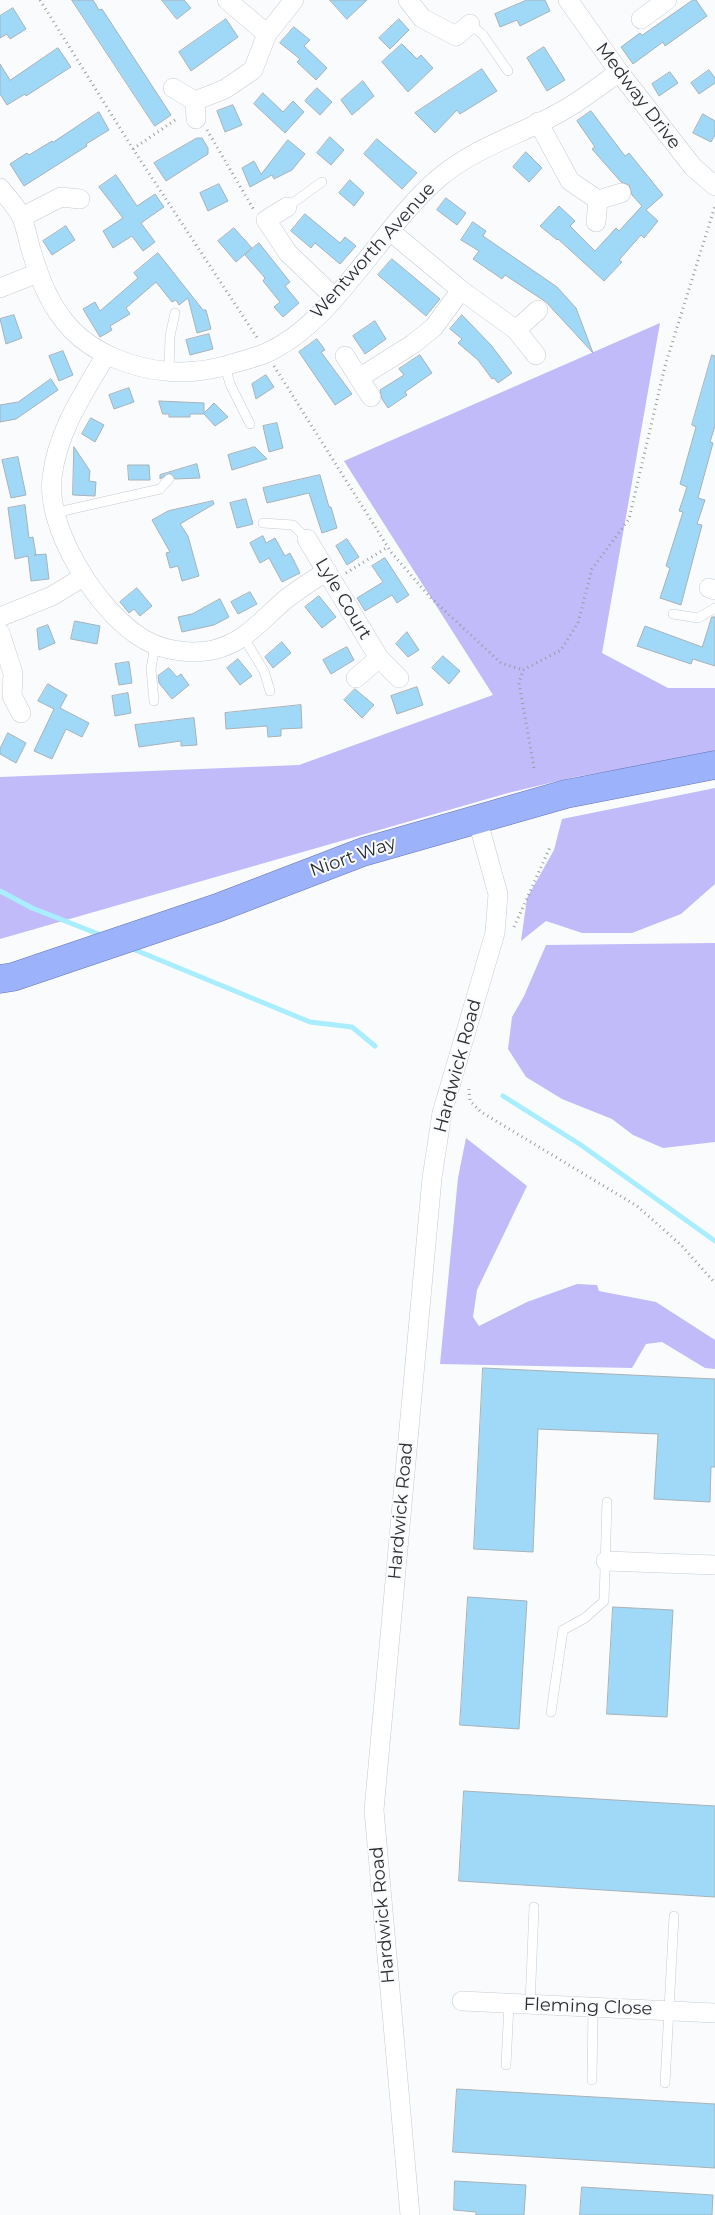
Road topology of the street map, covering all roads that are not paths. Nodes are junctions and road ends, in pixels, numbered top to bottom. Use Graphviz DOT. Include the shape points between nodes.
graph roads {
  1 [pos="227,0"];
  2 [pos="294,0"];
  3 [pos="408,0"];
  4 [pos="568,0"];
  5 [pos="470,24"];
  6 [pos="267,34"];
  7 [pos="508,71"];
  8 [pos="619,72"];
  9 [pos="174,88"];
  10 [pos="538,122"];
  11 [pos="322,182"];
  12 [pos="715,186"];
  13 [pos="0,188"];
  14 [pos="621,193"];
  15 [pos="80,199"];
  16 [pos="598,200"];
  17 [pos="287,207"];
  18 [pos="22,217"];
  19 [pos="596,222"];
  20 [pos="390,231"];
  21 [pos="38,274"];
  22 [pos="0,288"];
  23 [pos="461,290"];
  24 [pos="335,298"];
  25 [pos="538,310"];
  26 [pos="175,313"];
  27 [pos="516,330"];
  28 [pos="106,355"];
  29 [pos="536,355"];
  30 [pos="345,356"];
  31 [pos="225,366"];
  32 [pos="169,372"];
  33 [pos="359,378"];
  34 [pos="371,397"];
  35 [pos="250,424"];
  36 [pos="169,479"];
  37 [pos="54,512"];
  38 [pos="263,523"];
  39 [pos="308,539"];
  40 [pos="330,576"];
  41 [pos="83,577"];
  42 [pos="715,608"];
  43 [pos="673,614"];
  44 [pos="0,617"];
  45 [pos="0,633"];
  46 [pos="244,638"];
  47 [pos="155,644"];
  48 [pos="379,658"];
  49 [pos="356,678"];
  50 [pos="399,678"];
  51 [pos="270,692"];
  52 [pos="154,701"];
  53 [pos="21,712"];
  54 [pos="715,765"];
  55 [pos="477,818"];
  56 [pos="0,978"];
  57 [pos="607,1502"];
  58 [pos="606,1562"];
  59 [pos="715,1565"];
  60 [pos="551,1712"];
  61 [pos="534,1907"];
  62 [pos="674,1916"];
  63 [pos="462,2001"];
  64 [pos="509,2004"];
  65 [pos="530,2005"];
  66 [pos="593,2008"];
  67 [pos="668,2010"];
  68 [pos="715,2013"];
  69 [pos="506,2065"];
  70 [pos="592,2080"];
  71 [pos="665,2083"];
  72 [pos="410,2215"];
  1 -- 6 [label="street"];
  2 -- 6 [label="street"];
  3 -- 5 [label="street" via="422,18 456,36"];
  4 -- 8 [label="street, Medway Drive"];
  5 -- 7 [label="lane"];
  6 -- 9 [label="street" via="253,70 195,110"];
  8 -- 10 [label="street, Wentworth Avenue" via="564,110"];
  8 -- 12 [label="street, Medway Drive" via="693,167"];
  10 -- 16 [label="street" via="570,181"];
  10 -- 20 [label="street, Wentworth Avenue" via="465,159 441,176"];
  11 -- 17 [label="lane"];
  13 -- 18 [label="street, Wentworth Avenue"];
  14 -- 16 [label="street"];
  15 -- 18 [label="street" via="61,197"];
  16 -- 19 [label="street"];
  17 -- 24 [label="street" via="266,220 288,253"];
  18 -- 21 [label="street, Wentworth Avenue"];
  20 -- 23 [label="street"];
  20 -- 24 [label="street, Wentworth Avenue"];
  21 -- 22 [label="street"];
  21 -- 28 [label="street, Wentworth Avenue" via="50,303 73,332"];
  23 -- 27 [label="street"];
  23 -- 33 [label="street" via="434,327"];
  24 -- 31 [label="street, Wentworth Avenue" via="286,341 267,352"];
  25 -- 27 [label="street"];
  26 -- 32 [label="lane" via="170,336"];
  27 -- 29 [label="street"];
  28 -- 32 [label="street, Wentworth Avenue" via="149,370"];
  28 -- 37 [label="street" via="58,444 51,480"];
  30 -- 33 [label="street"];
  31 -- 32 [label="street, Wentworth Avenue" via="187,373"];
  31 -- 35 [label="lane" via="230,384"];
  33 -- 34 [label="street"];
  36 -- 37 [label="lane" via="160,489"];
  37 -- 41 [label="street"];
  38 -- 39 [label="lane" via="293,525"];
  39 -- 40 [label="street, Lyle Court"];
  40 -- 46 [label="street" via="286,599"];
  40 -- 48 [label="street, Lyle Court"];
  41 -- 44 [label="street" via="52,596"];
  41 -- 47 [label="street" via="123,624"];
  42 -- 43 [label="lane" via="698,618"];
  45 -- 53 [label="street" via="13,673 12,696"];
  46 -- 47 [label="street" via="213,650 184,652"];
  46 -- 51 [label="lane" via="264,671"];
  47 -- 52 [label="lane" via="151,669"];
  48 -- 49 [label="street, Lyle Court"];
  48 -- 50 [label="street, Lyle Court"];
  54 -- 55 [label="highway, Niort Way" via="566,794"];
  55 -- 56 [label="highway, Niort Way" via="362,852 217,908 13,977"];
  55 -- 72 [label="street, Hardwick Road" via="498,894 495,933 442,1113 432,1178 374,1810"];
  57 -- 58 [label="lane"];
  58 -- 59 [label="street"];
  58 -- 60 [label="lane" via="604,1601 585,1618 563,1630"];
  61 -- 65 [label="lane"];
  62 -- 67 [label="lane"];
  63 -- 64 [label="street, Fleming Close"];
  64 -- 65 [label="street, Fleming Close"];
  64 -- 69 [label="lane"];
  65 -- 66 [label="street, Fleming Close"];
  66 -- 67 [label="street, Fleming Close"];
  66 -- 70 [label="lane"];
  67 -- 68 [label="street, Fleming Close"];
  67 -- 71 [label="lane"];
}
